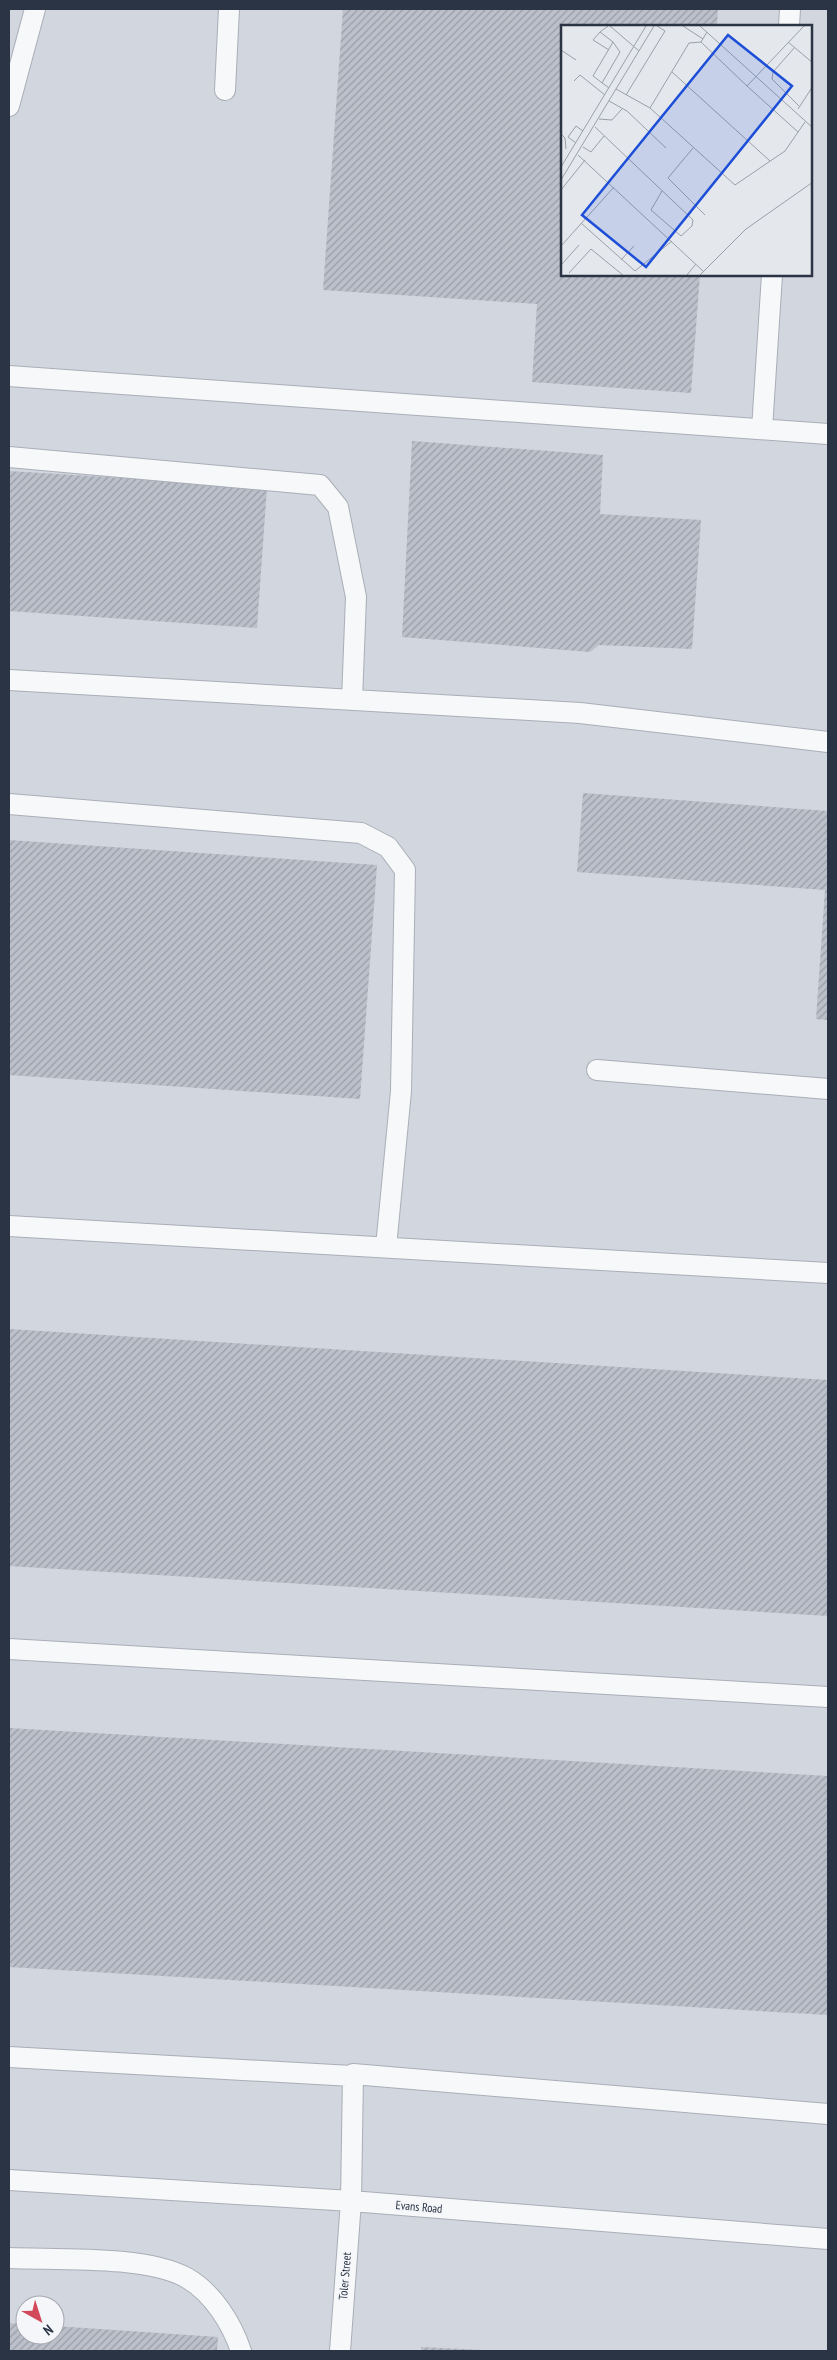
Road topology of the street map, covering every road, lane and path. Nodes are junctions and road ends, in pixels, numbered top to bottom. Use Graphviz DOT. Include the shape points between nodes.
graph roads {
  1 [pos="35,9"];
  2 [pos="229,9"];
  3 [pos="790,9"];
  4 [pos="789,25"];
  5 [pos="225,90"];
  6 [pos="9,106"];
  7 [pos="772,276"];
  8 [pos="9,376"];
  9 [pos="762,429"];
  10 [pos="828,434"];
  11 [pos="9,457"];
  12 [pos="9,680"];
  13 [pos="352,700"];
  14 [pos="828,742"];
  15 [pos="9,804"];
  16 [pos="597,1070"];
  17 [pos="828,1089"];
  18 [pos="9,1226"];
  19 [pos="386,1247"];
  20 [pos="828,1273"];
  21 [pos="9,1649"];
  22 [pos="828,1697"];
  23 [pos="9,2057"];
  24 [pos="352,2076"];
  25 [pos="828,2114"];
  26 [pos="9,2180"];
  27 [pos="351,2202"];
  28 [pos="828,2239"];
  29 [pos="9,2258"];
  30 [pos="241,2351"];
  31 [pos="340,2351"];
  1 -- 6 [label="lane"];
  2 -- 5 [label="lane"];
  3 -- 4 [label="lane"];
  7 -- 9 [label="lane"];
  8 -- 9 [label="lane"];
  9 -- 10 [label="lane"];
  11 -- 13 [label="lane" via="320,485 338,507 356,597"];
  12 -- 13 [label="lane"];
  13 -- 14 [label="lane" via="580,713"];
  15 -- 19 [label="lane" via="361,833 388,847 406,870 401,1091"];
  16 -- 17 [label="lane"];
  18 -- 19 [label="lane"];
  19 -- 20 [label="lane"];
  21 -- 22 [label="lane"];
  23 -- 24 [label="lane"];
  24 -- 25 [label="lane"];
  24 -- 27 [label="lane, Toler Street"];
  26 -- 27 [label="lane, Evans Road"];
  27 -- 28 [label="lane, Evans Road"];
  27 -- 31 [label="lane, Toler Street"];
  29 -- 30 [label="lane" via="142,2263 186,2278 206,2291 235,2335"];
}
